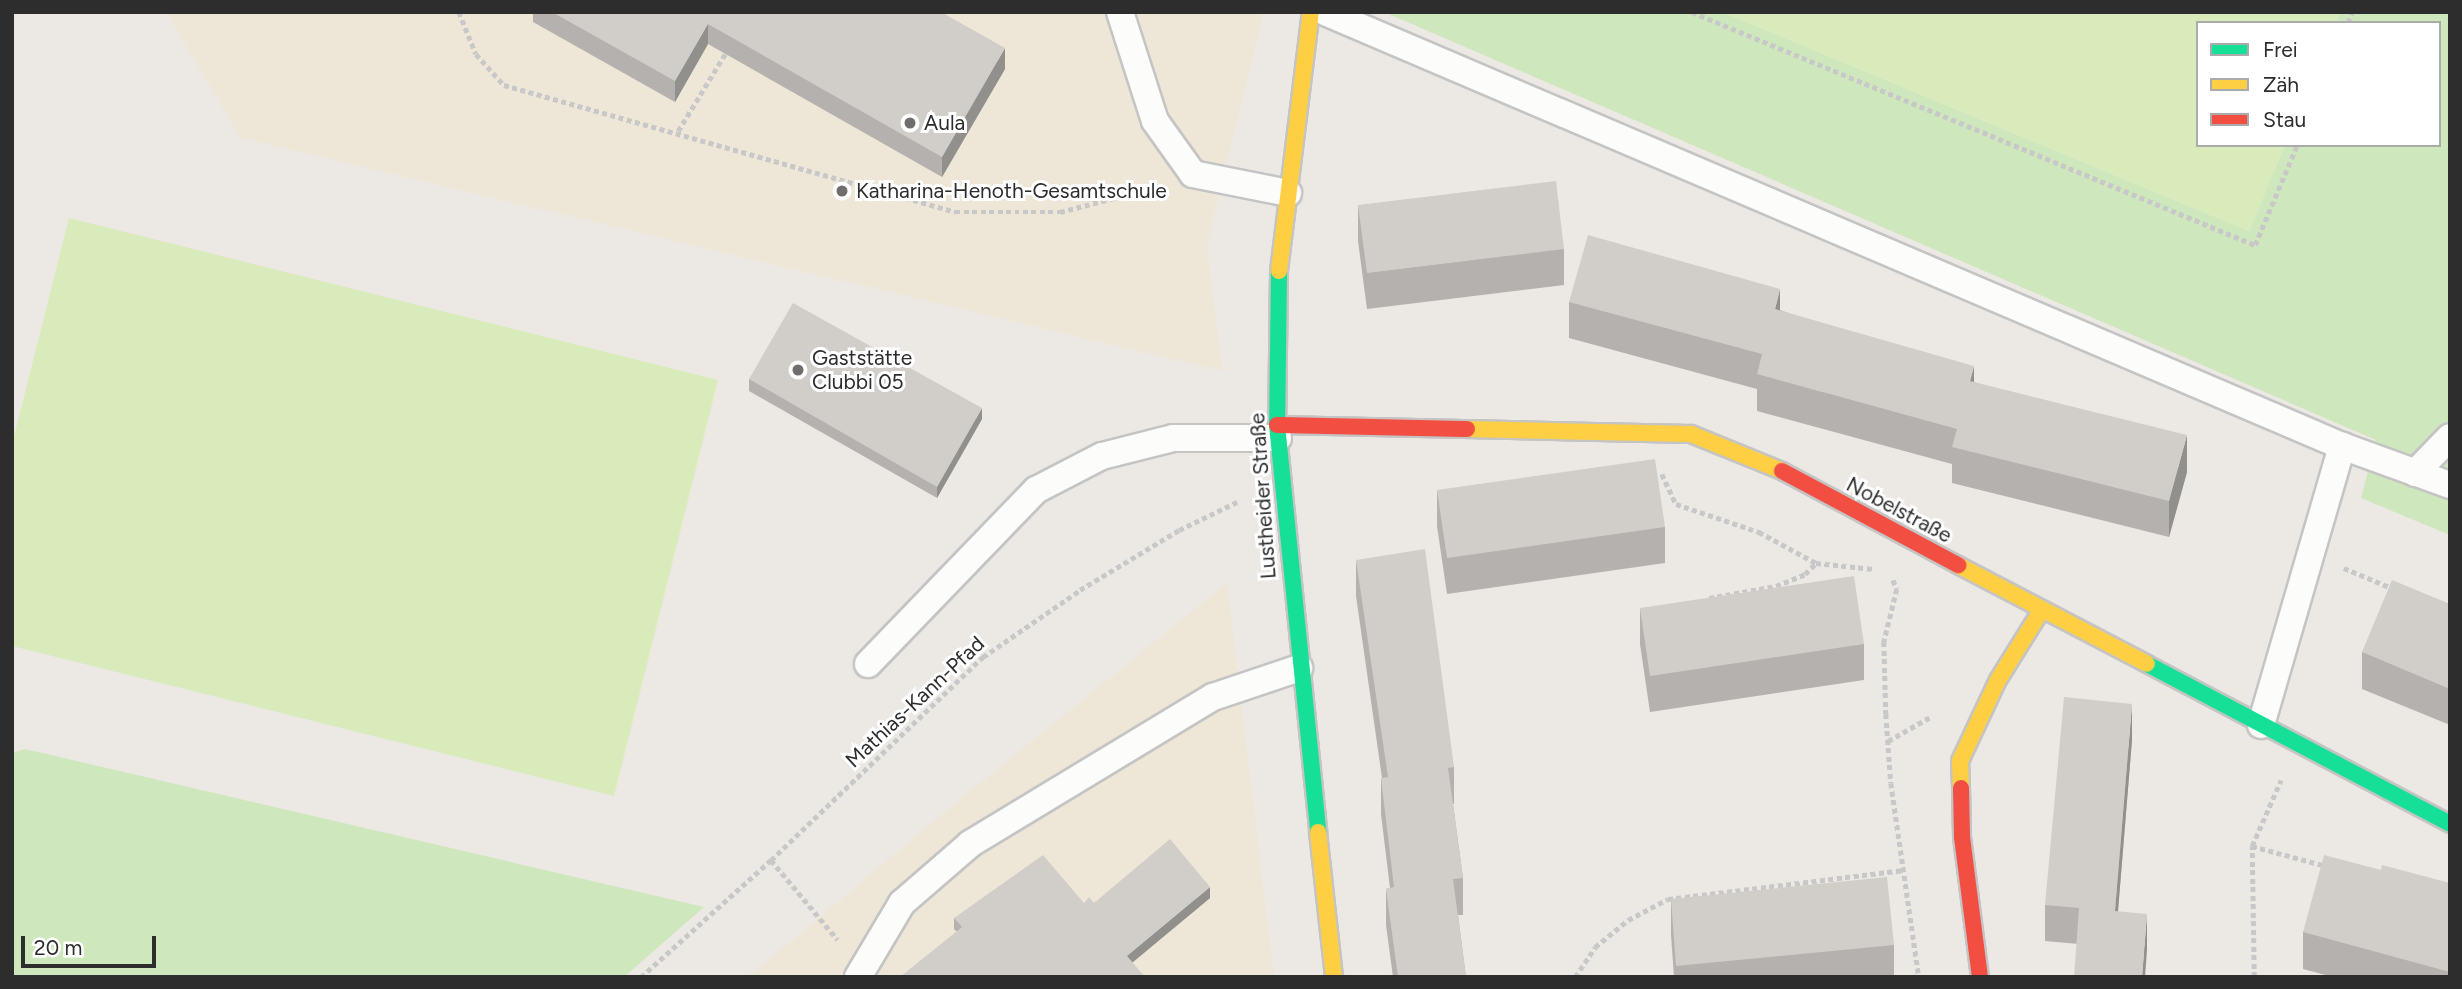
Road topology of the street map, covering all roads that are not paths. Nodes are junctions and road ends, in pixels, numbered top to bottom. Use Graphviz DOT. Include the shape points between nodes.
graph roads {
  1 [pos="1120,12"];
  2 [pos="1311,12"];
  3 [pos="1325,12"];
  4 [pos="1288,192"];
  5 [pos="1278,432"];
  6 [pos="2450,437"];
  7 [pos="2342,446"];
  8 [pos="2415,473"];
  9 [pos="2450,485"];
  10 [pos="2041,611"];
  11 [pos="868,664"];
  12 [pos="1300,668"];
  13 [pos="2261,725"];
  14 [pos="2450,824"];
  15 [pos="859,972"];
  16 [pos="1334,977"];
  17 [pos="1980,977"];
  1 -- 4 [label="lane" via="1155,121 1194,174"];
  2 -- 4 [label="street, Lustheider Straße"];
  3 -- 7 [label="lane"];
  4 -- 5 [label="street, Lustheider Straße" via="1279,257"];
  5 -- 10 [label="street, Nobelstraße" via="1691,434 1783,472"];
  5 -- 11 [label="lane" via="1173,438 1102,456 1036,490"];
  5 -- 12 [label="street, Lustheider Straße"];
  6 -- 8 [label="lane"];
  7 -- 8 [label="lane"];
  7 -- 13 [label="lane"];
  8 -- 9 [label="lane"];
  10 -- 13 [label="street, Nobelstraße"];
  10 -- 17 [label="street" via="1998,680 1961,761 1962,837"];
  12 -- 15 [label="lane" via="1213,697 970,844 902,903"];
  12 -- 16 [label="street, Lustheider Straße"];
  13 -- 14 [label="street, Nobelstraße"];
}
